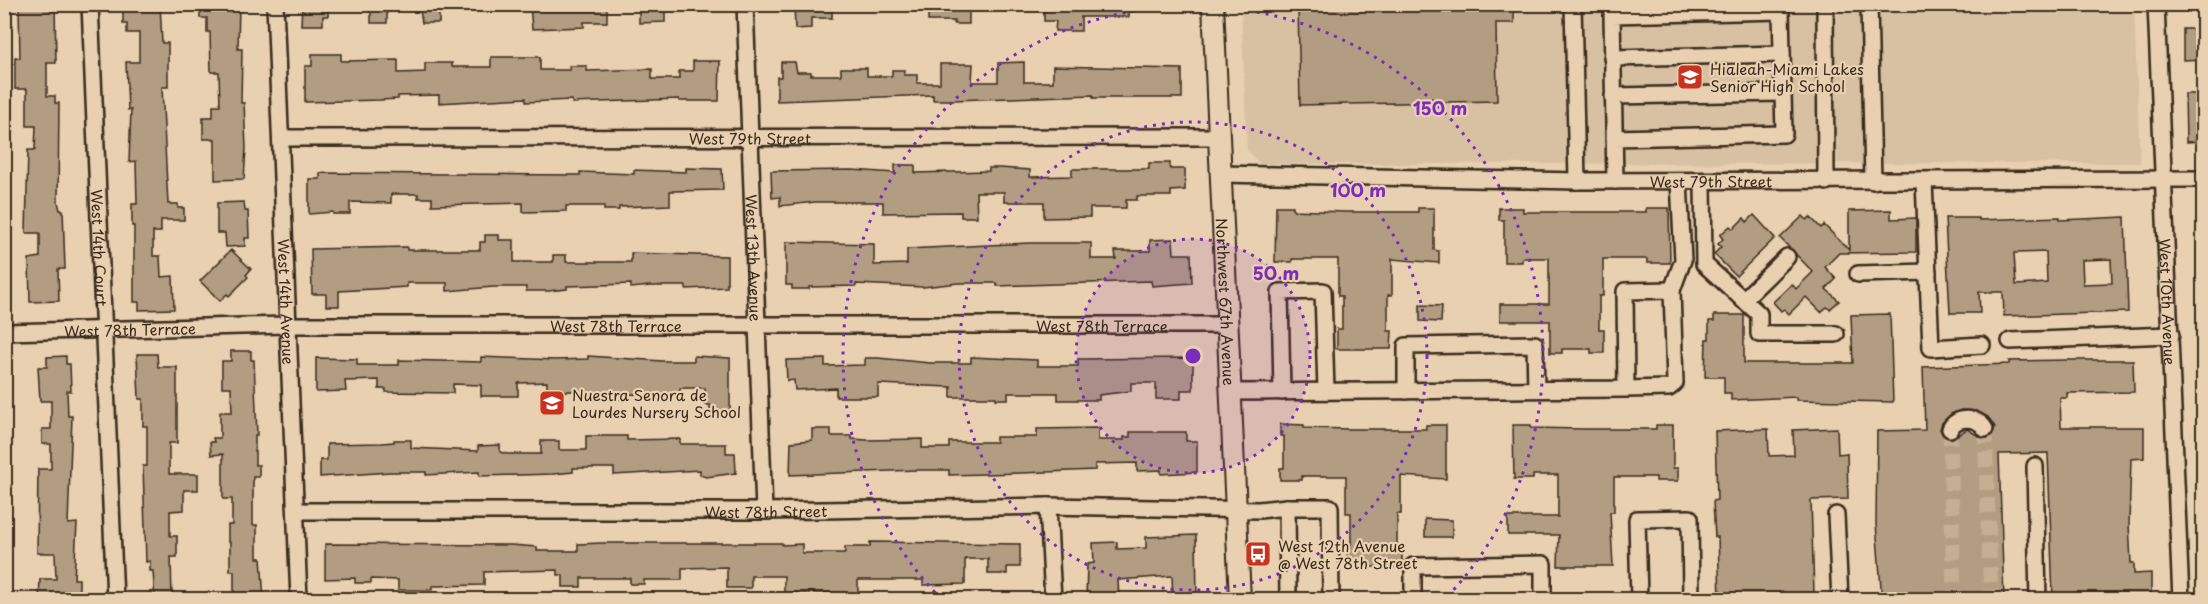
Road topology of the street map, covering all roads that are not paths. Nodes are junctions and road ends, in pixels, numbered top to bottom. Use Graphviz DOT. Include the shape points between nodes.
graph roads {
  1 [pos="90,4"];
  2 [pos="274,4"];
  3 [pos="746,4"];
  4 [pos="1214,4"];
  5 [pos="1573,4"];
  6 [pos="1825,4"];
  7 [pos="1869,4"];
  8 [pos="2156,4"];
  9 [pos="1782,54"];
  10 [pos="1612,58"];
  11 [pos="1783,93"];
  12 [pos="1613,96"];
  13 [pos="750,136"];
  14 [pos="1219,137"];
  15 [pos="282,138"];
  16 [pos="1614,138"];
  17 [pos="1221,174"];
  18 [pos="2165,179"];
  19 [pos="2204,179"];
  20 [pos="1577,181"];
  21 [pos="1615,181"];
  22 [pos="1679,181"];
  23 [pos="1703,181"];
  24 [pos="1874,181"];
  25 [pos="1924,181"];
  26 [pos="1826,182"];
  27 [pos="1787,257"];
  28 [pos="1928,272"];
  29 [pos="1858,274"];
  30 [pos="1672,290"];
  31 [pos="1743,300"];
  32 [pos="757,323"];
  33 [pos="287,325"];
  34 [pos="1227,325"];
  35 [pos="104,330"];
  36 [pos="4,332"];
  37 [pos="1836,334"];
  38 [pos="2171,335"];
  39 [pos="2010,341"];
  40 [pos="1982,345"];
  41 [pos="1536,389"];
  42 [pos="1626,389"];
  43 [pos="1406,391"];
  44 [pos="1230,392"];
  45 [pos="1282,392"];
  46 [pos="1326,392"];
  47 [pos="1950,429"];
  48 [pos="1985,429"];
  49 [pos="2036,466"];
  50 [pos="1048,506"];
  51 [pos="1287,507"];
  52 [pos="1236,508"];
  53 [pos="296,511"];
  54 [pos="764,511"];
  55 [pos="1836,515"];
  56 [pos="115,600"];
  57 [pos="299,600"];
  58 [pos="1053,600"];
  59 [pos="1239,600"];
  60 [pos="1288,600"];
  61 [pos="1332,600"];
  62 [pos="1413,600"];
  63 [pos="1543,600"];
  64 [pos="1639,600"];
  65 [pos="1691,600"];
  66 [pos="1840,600"];
  67 [pos="2038,600"];
  68 [pos="2181,600"];
  1 -- 35 [label="street, West 14th Court"];
  2 -- 15 [label="street, West 14th Avenue"];
  3 -- 13 [label="street, West 13th Avenue"];
  4 -- 14 [label="main road, Northwest 67th Avenue"];
  5 -- 20 [label="street"];
  6 -- 26 [label="street"];
  7 -- 24 [label="street"];
  8 -- 18 [label="street, West 10th Avenue"];
  9 -- 10 [label="street"];
  9 -- 10 [label="street" via="1782,11 1612,15"];
  9 -- 11 [label="street"];
  10 -- 12 [label="street"];
  11 -- 12 [label="street"];
  11 -- 16 [label="street" via="1784,134"];
  12 -- 16 [label="street"];
  13 -- 14 [label="street, West 79th Street"];
  13 -- 15 [label="street, West 79th Street"];
  13 -- 32 [label="street, West 13th Avenue"];
  14 -- 17 [label="main road, Northwest 67th Avenue"];
  15 -- 33 [label="street, West 14th Avenue"];
  16 -- 21 [label="street"];
  17 -- 20 [label="street, West 79th Street"];
  17 -- 34 [label="main road, Northwest 67th Avenue"];
  18 -- 19 [label="street, West 79th Street"];
  18 -- 25 [label="street, West 79th Street"];
  18 -- 38 [label="street, West 10th Avenue"];
  20 -- 21 [label="street, West 79th Street"];
  21 -- 22 [label="street, West 79th Street"];
  22 -- 23 [label="street, West 79th Street"];
  22 -- 30 [label="street" via="1683,260"];
  23 -- 26 [label="street, West 79th Street"];
  23 -- 31 [label="street" via="1704,264"];
  24 -- 25 [label="street, West 79th Street"];
  24 -- 26 [label="street, West 79th Street"];
  25 -- 28 [label="street"];
  27 -- 31 [label="street"];
  28 -- 29 [label="street"];
  28 -- 40 [label="street" via="1931,348"];
  30 -- 42 [label="street" via="1676,383 1669,388"];
  30 -- 42 [label="street" via="1625,291"];
  31 -- 37 [label="street" via="1759,314 1759,334"];
  32 -- 33 [label="street, West 78th Terrace"];
  32 -- 34 [label="street, West 78th Terrace"];
  32 -- 54 [label="street, West 13th Avenue"];
  33 -- 35 [label="street, West 78th Terrace"];
  33 -- 53 [label="street, West 14th Avenue"];
  34 -- 44 [label="main road, Northwest 67th Avenue"];
  35 -- 36 [label="street, West 78th Terrace"];
  35 -- 56 [label="street, West 14th Court"];
  38 -- 39 [label="street"];
  38 -- 68 [label="street, West 10th Avenue"];
  41 -- 42 [label="street"];
  41 -- 43 [label="street"];
  41 -- 43 [label="street" via="1535,344 1406,346"];
  43 -- 46 [label="street"];
  44 -- 45 [label="street"];
  44 -- 52 [label="main road, Northwest 67th Avenue"];
  45 -- 46 [label="street"];
  45 -- 46 [label="street" via="1280,292 1323,291"];
  47 -- 48 [label="street" via="1957,421 1976,420"];
  49 -- 67 [label="street"];
  50 -- 52 [label="street, West 78th Street"];
  50 -- 54 [label="street, West 78th Street"];
  50 -- 58 [label="street"];
  51 -- 52 [label="street, West 78th Street"];
  51 -- 60 [label="street"];
  51 -- 61 [label="street, West 78th Street" via="1330,507"];
  52 -- 59 [label="main road, Northwest 67th Avenue"];
  53 -- 54 [label="street, West 78th Street"];
  53 -- 57 [label="street, West 14th Avenue"];
  55 -- 66 [label="street"];
  62 -- 63 [label="street" via="1413,566 1543,564"];
  64 -- 65 [label="street" via="1637,519 1690,518"];
}
